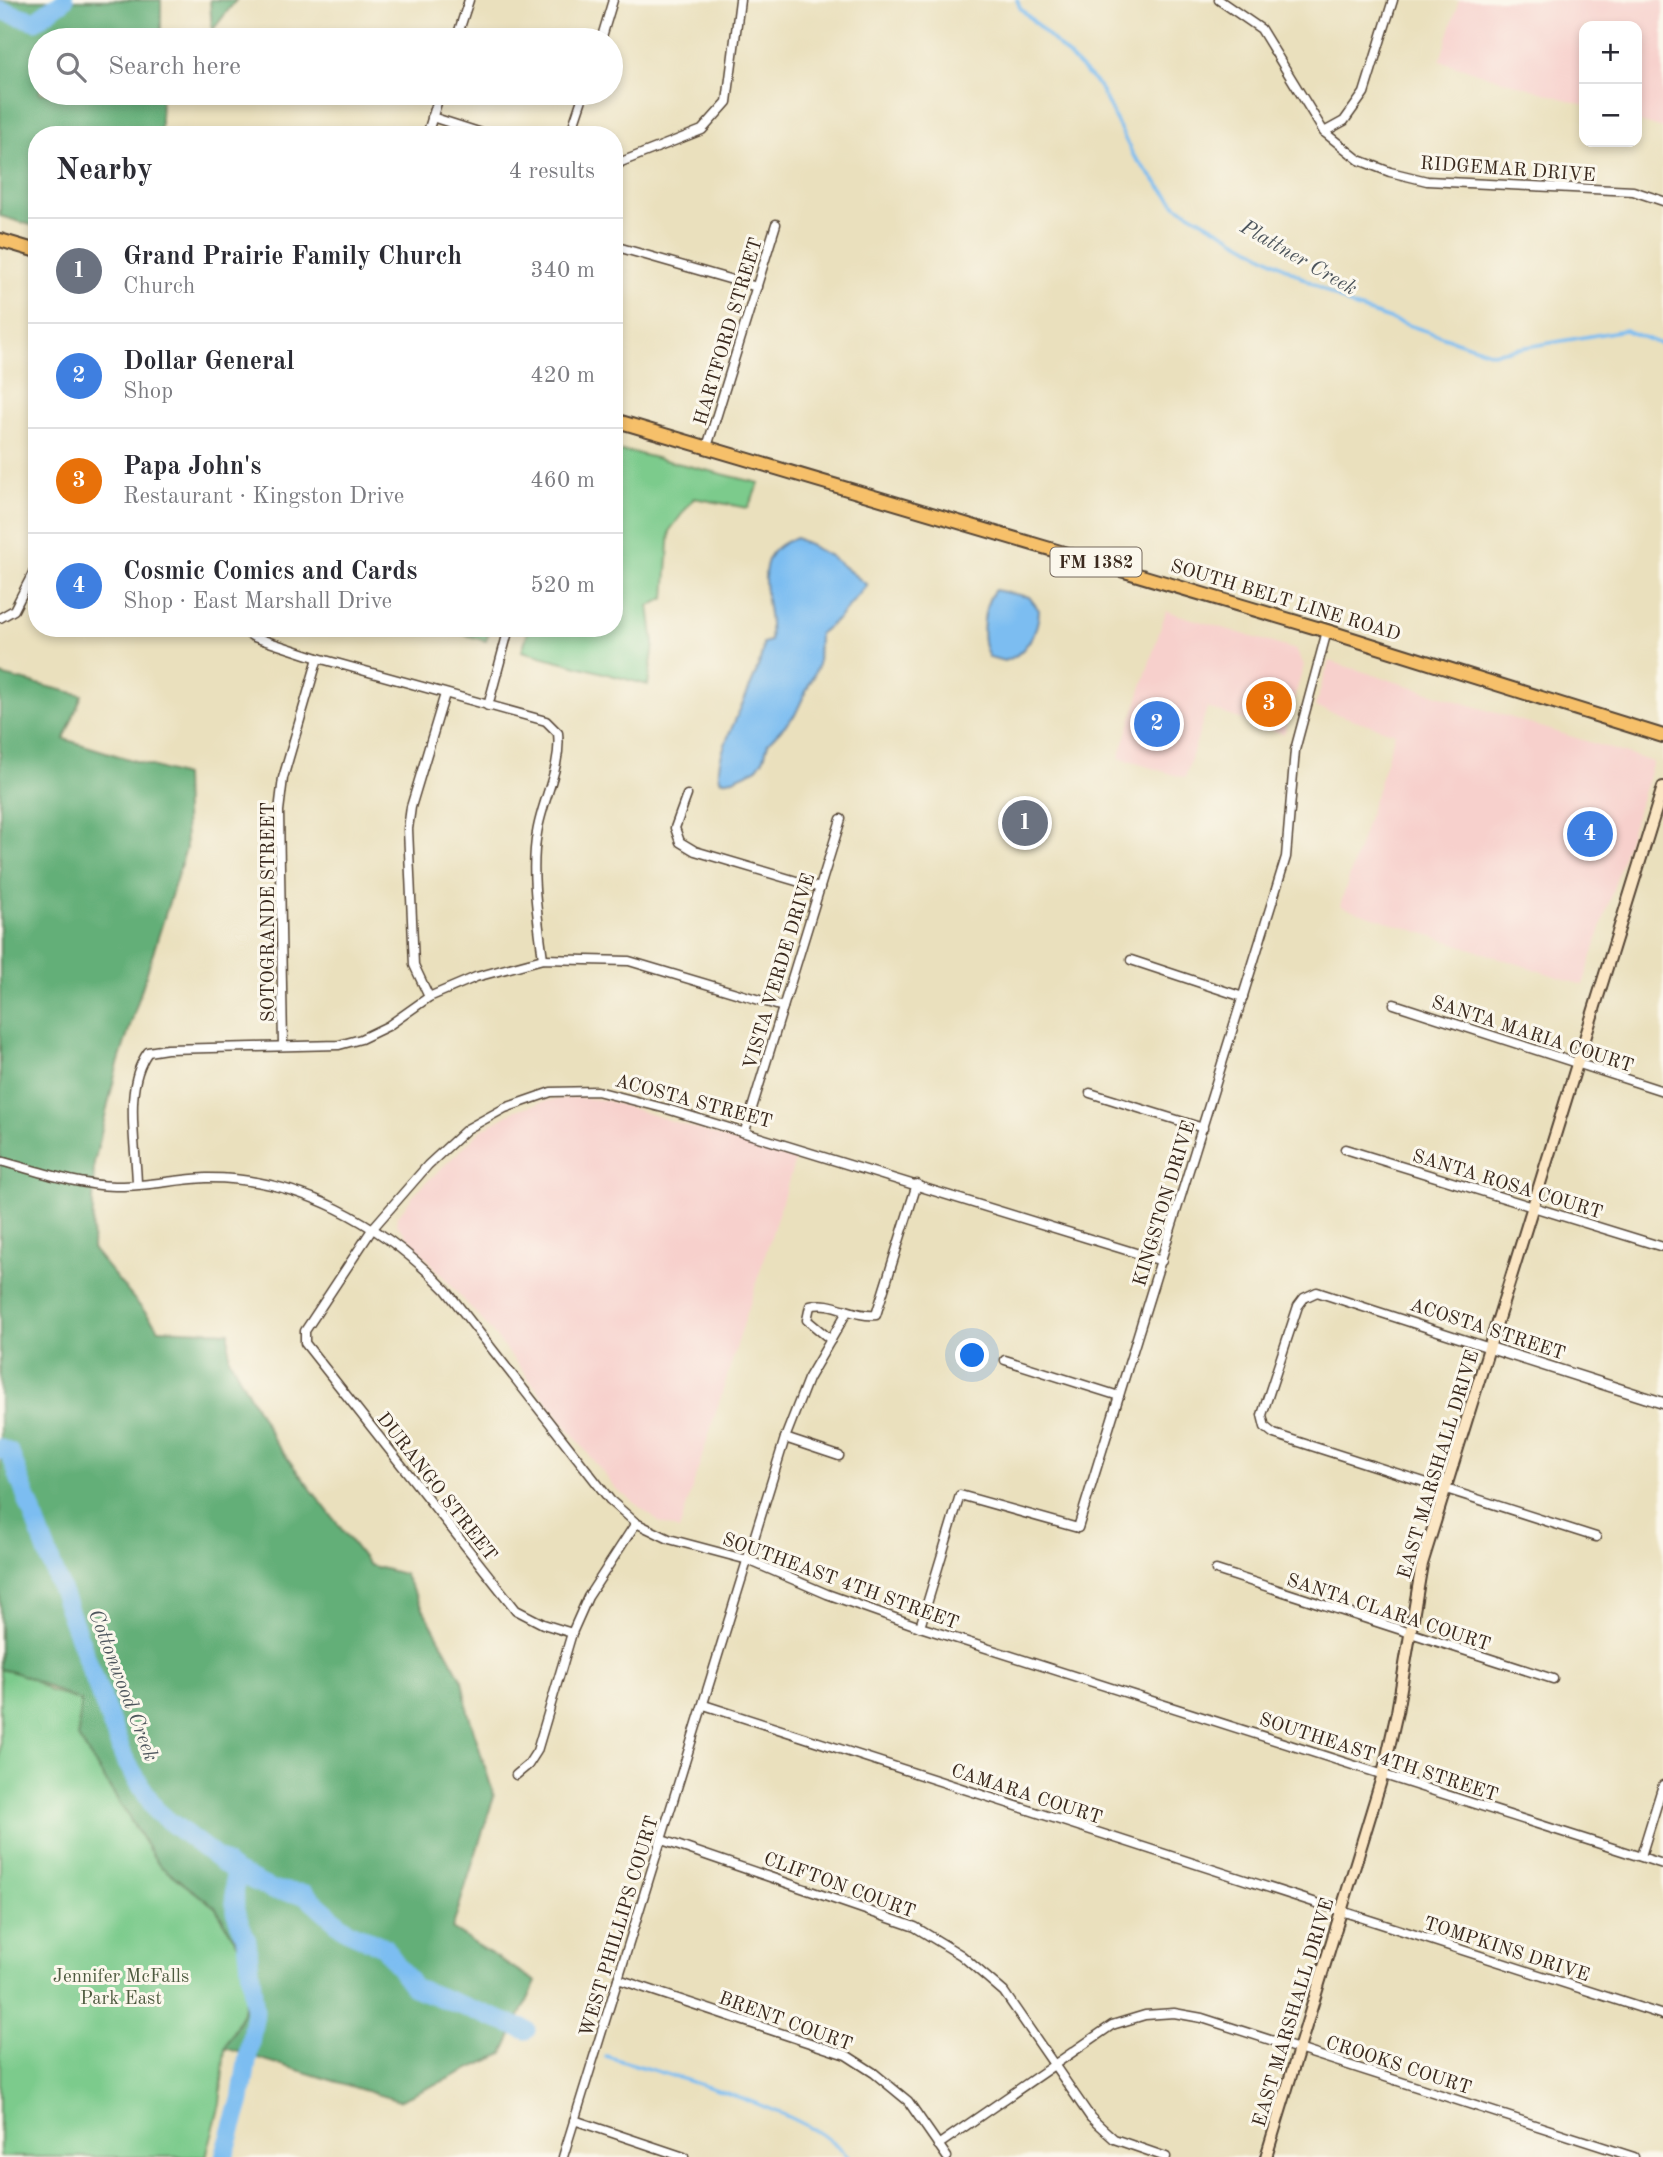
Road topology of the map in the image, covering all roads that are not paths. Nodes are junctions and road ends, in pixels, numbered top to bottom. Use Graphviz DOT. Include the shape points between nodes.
graph roads {
  1 [pos="469,0"];
  2 [pos="613,0"];
  3 [pos="740,0"];
  4 [pos="1219,0"];
  5 [pos="1393,0"];
  6 [pos="460,28"];
  7 [pos="605,28"];
  8 [pos="436,105"];
  9 [pos="580,105"];
  10 [pos="432,117"];
  11 [pos="430,126"];
  12 [pos="460,126"];
  13 [pos="573,126"];
  14 [pos="1324,132"];
  15 [pos="623,161"];
  16 [pos="1663,201"];
  17 [pos="776,225"];
  18 [pos="0,240"];
  19 [pos="28,248"];
  20 [pos="623,249"];
  21 [pos="757,287"];
  22 [pos="623,423"];
  23 [pos="707,447"];
  24 [pos="28,583"];
  25 [pos="0,618"];
  26 [pos="1327,631"];
  27 [pos="254,637"];
  28 [pos="507,637"];
  29 [pos="318,658"];
  30 [pos="445,694"];
  31 [pos="488,706"];
  32 [pos="1663,736"];
  33 [pos="1663,787"];
  34 [pos="687,795"];
  35 [pos="841,820"];
  36 [pos="820,888"];
  37 [pos="543,959"];
  38 [pos="1131,960"];
  39 [pos="429,997"];
  40 [pos="1243,998"];
  41 [pos="1394,1004"];
  42 [pos="783,1007"];
  43 [pos="283,1045"];
  44 [pos="1579,1064"];
  45 [pos="1663,1091"];
  46 [pos="1090,1094"];
  47 [pos="1203,1128"];
  48 [pos="745,1131"];
  49 [pos="1345,1149"];
  50 [pos="0,1161"];
  51 [pos="137,1184"];
  52 [pos="916,1184"];
  53 [pos="1533,1208"];
  54 [pos="373,1228"];
  55 [pos="1663,1247"];
  56 [pos="1161,1261"];
  57 [pos="848,1312"];
  58 [pos="305,1331"];
  59 [pos="831,1340"];
  60 [pos="1490,1348"];
  61 [pos="1005,1360"];
  62 [pos="1119,1396"];
  63 [pos="1663,1403"];
  64 [pos="785,1438"];
  65 [pos="839,1456"];
  66 [pos="1447,1489"];
  67 [pos="636,1523"];
  68 [pos="1596,1537"];
  69 [pos="748,1560"];
  70 [pos="1216,1570"];
  71 [pos="920,1627"];
  72 [pos="572,1633"];
  73 [pos="1410,1635"];
  74 [pos="1553,1679"];
  75 [pos="704,1704"];
  76 [pos="1383,1774"];
  77 [pos="516,1775"];
  78 [pos="1663,1785"];
  79 [pos="662,1840"];
  80 [pos="1641,1856"];
  81 [pos="1663,1864"];
  82 [pos="1341,1911"];
  83 [pos="618,1979"];
  84 [pos="1663,2015"];
  85 [pos="1299,2048"];
  86 [pos="1057,2066"];
  87 [pos="574,2120"];
  88 [pos="938,2145"];
  89 [pos="563,2157"];
  90 [pos="684,2157"];
  91 [pos="947,2157"];
  92 [pos="1166,2157"];
  93 [pos="1266,2157"];
  94 [pos="1634,2157"];
  1 -- 6 [label="street"];
  2 -- 7 [label="street"];
  3 -- 15 [label="street" via="727,102 702,130"];
  4 -- 14 [label="street, RIDGEMAR DRIVE" via="1261,29"];
  5 -- 14 [label="street" via="1364,93 1344,121"];
  8 -- 10 [label="street"];
  9 -- 13 [label="street"];
  10 -- 11 [label="street"];
  10 -- 12 [label="street"];
  14 -- 16 [label="street, RIDGEMAR DRIVE" via="1359,160 1427,181 1633,191"];
  17 -- 21 [label="street, HARTFORD STREET"];
  18 -- 19 [label="main road"];
  20 -- 21 [label="street"];
  21 -- 23 [label="street, HARTFORD STREET"];
  22 -- 23 [label="main road, SOUTH BELT LINE ROAD / FM 1382"];
  23 -- 26 [label="main road, SOUTH BELT LINE ROAD / FM 1382"];
  24 -- 25 [label="street" via="15,610"];
  26 -- 32 [label="main road, SOUTH BELT LINE ROAD / FM 1382"];
  26 -- 40 [label="street, KINGSTON DRIVE" via="1295,750 1286,857"];
  27 -- 29 [label="street"];
  28 -- 31 [label="street"];
  29 -- 30 [label="street"];
  29 -- 43 [label="street, SOTOGRANDE STREET" via="279,811"];
  30 -- 31 [label="street"];
  30 -- 39 [label="street" via="408,829 414,965"];
  31 -- 37 [label="street" via="546,721 558,733 560,752 536,837"];
  33 -- 44 [label="main road, EAST MARSHALL DRIVE"];
  34 -- 36 [label="street" via="675,828 680,842 695,851"];
  35 -- 36 [label="street, VISTA VERDE DRIVE"];
  36 -- 42 [label="street, VISTA VERDE DRIVE"];
  37 -- 39 [label="street" via="476,977"];
  37 -- 42 [label="street" via="629,961"];
  38 -- 40 [label="street"];
  39 -- 43 [label="street" via="362,1039 339,1045"];
  40 -- 47 [label="street, KINGSTON DRIVE"];
  41 -- 44 [label="street, SANTA MARIA COURT"];
  42 -- 48 [label="street, VISTA VERDE DRIVE"];
  43 -- 51 [label="street" via="148,1052 137,1068 134,1089"];
  44 -- 45 [label="street, SANTA MARIA COURT"];
  44 -- 53 [label="main road, EAST MARSHALL DRIVE"];
  46 -- 47 [label="street"];
  47 -- 56 [label="street, KINGSTON DRIVE"];
  48 -- 52 [label="street, ACOSTA STREET"];
  48 -- 54 [label="street, ACOSTA STREET" via="597,1091 551,1092 505,1108 467,1129"];
  49 -- 53 [label="street, SANTA ROSA COURT"];
  50 -- 51 [label="street, SOUTHEAST 4TH STREET" via="84,1183"];
  51 -- 54 [label="street, SOUTHEAST 4TH STREET" via="206,1178 251,1181 293,1190"];
  52 -- 56 [label="street, ACOSTA STREET"];
  52 -- 57 [label="street" via="876,1315"];
  53 -- 55 [label="street, SANTA ROSA COURT"];
  53 -- 60 [label="main road, EAST MARSHALL DRIVE"];
  54 -- 58 [label="street, ACOSTA STREET"];
  54 -- 67 [label="street, SOUTHEAST 4TH STREET" via="419,1262 446,1290 610,1500"];
  56 -- 62 [label="street, KINGSTON DRIVE"];
  57 -- 59 [label="street, WEST PHILLIPS COURT"];
  57 -- 59 [label="street" via="822,1304 810,1306 807,1320"];
  58 -- 72 [label="street, DURANGO STREET" via="305,1343 516,1610"];
  59 -- 64 [label="street, WEST PHILLIPS COURT" via="808,1378"];
  60 -- 63 [label="street, ACOSTA STREET"];
  60 -- 66 [label="main road, EAST MARSHALL DRIVE"];
  60 -- 66 [label="street, ACOSTA STREET" via="1317,1292 1304,1298 1262,1415 1273,1434"];
  61 -- 62 [label="street"];
  62 -- 71 [label="street, KINGSTON DRIVE" via="1078,1528 960,1495"];
  64 -- 65 [label="street"];
  64 -- 69 [label="street, WEST PHILLIPS COURT"];
  66 -- 68 [label="street"];
  66 -- 73 [label="main road, EAST MARSHALL DRIVE" via="1422,1564"];
  67 -- 69 [label="street, SOUTHEAST 4TH STREET" via="669,1539"];
  67 -- 72 [label="street"];
  69 -- 71 [label="street, SOUTHEAST 4TH STREET"];
  69 -- 75 [label="street, WEST PHILLIPS COURT"];
  70 -- 73 [label="street, SANTA CLARA COURT"];
  71 -- 76 [label="street, SOUTHEAST 4TH STREET"];
  72 -- 77 [label="street" via="537,1751"];
  73 -- 74 [label="street, SANTA CLARA COURT"];
  73 -- 76 [label="main road, EAST MARSHALL DRIVE"];
  75 -- 79 [label="street, WEST PHILLIPS COURT"];
  75 -- 82 [label="street, CAMARA COURT"];
  76 -- 80 [label="street, SOUTHEAST 4TH STREET"];
  76 -- 82 [label="main road, EAST MARSHALL DRIVE"];
  78 -- 80 [label="street"];
  79 -- 83 [label="street, WEST PHILLIPS COURT"];
  79 -- 86 [label="street, CLIFTON COURT" via="915,1927 961,1955 1004,1992"];
  80 -- 81 [label="street, SOUTHEAST 4TH STREET"];
  82 -- 84 [label="street, TOMPKINS DRIVE"];
  82 -- 85 [label="main road, EAST MARSHALL DRIVE"];
  83 -- 87 [label="street, WEST PHILLIPS COURT"];
  83 -- 88 [label="street, BRENT COURT" via="846,2055 908,2101"];
  85 -- 86 [label="street, CROOKS COURT" via="1202,2018 1164,2014 1112,2025"];
  85 -- 93 [label="main road, EAST MARSHALL DRIVE"];
  85 -- 94 [label="street, CROOKS COURT"];
  86 -- 88 [label="street, CROOKS COURT"];
  86 -- 92 [label="street, CLIFTON COURT" via="1091,2119 1114,2139"];
  87 -- 89 [label="street, WEST PHILLIPS COURT"];
  87 -- 90 [label="street"];
  88 -- 91 [label="street, BRENT COURT"];
}
